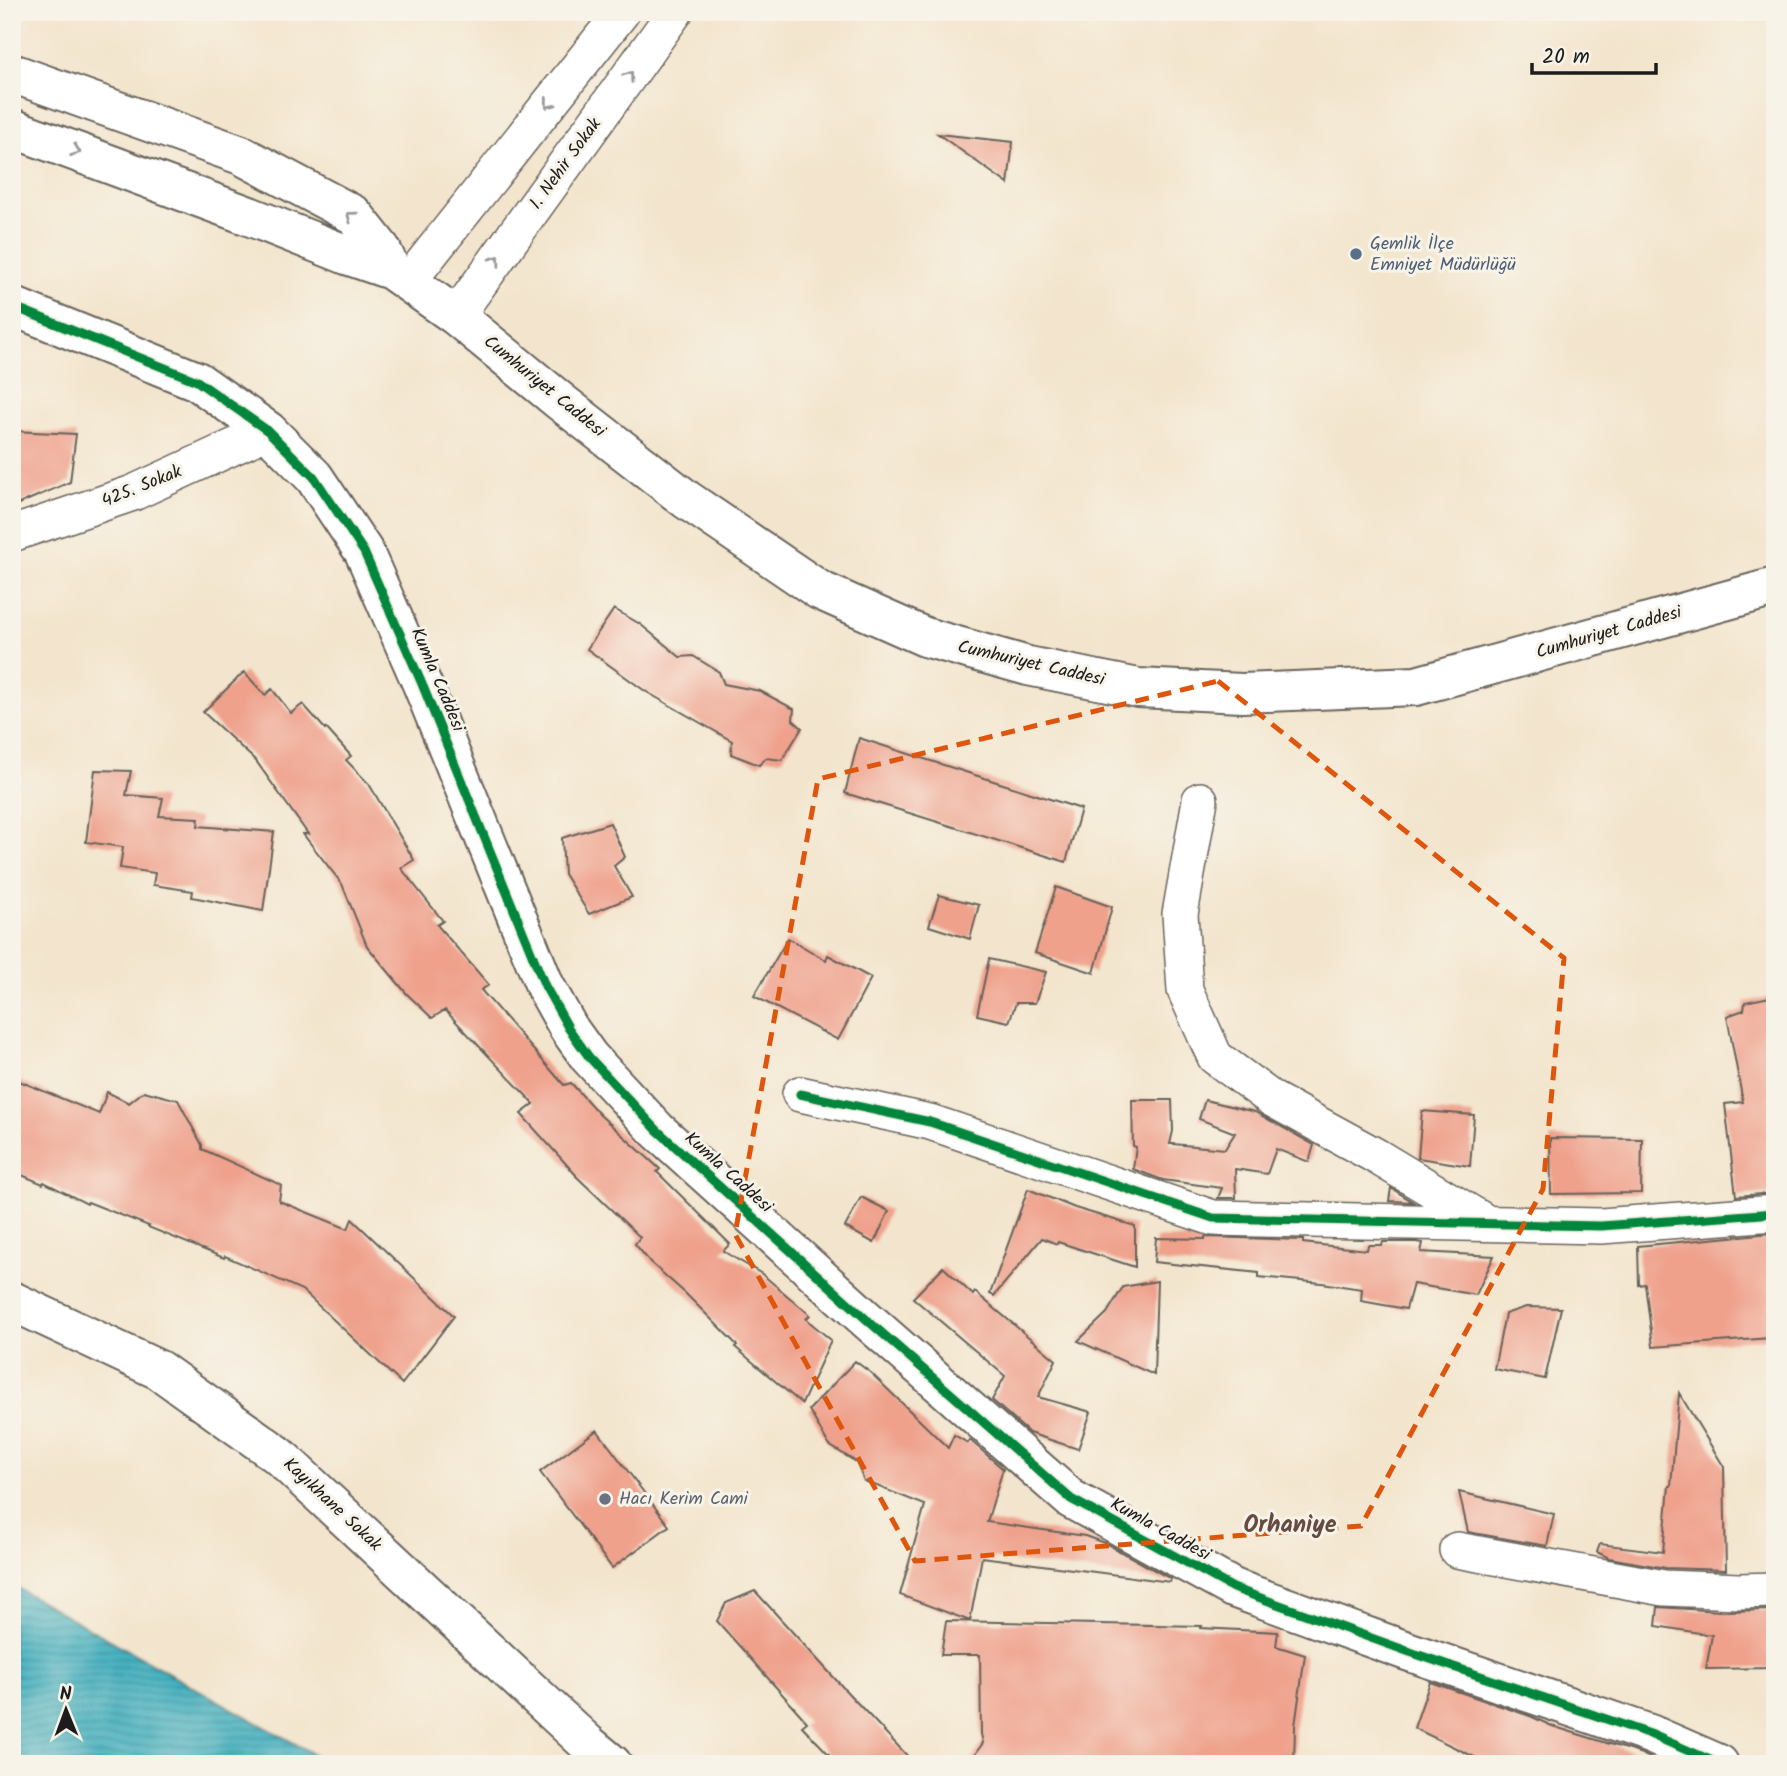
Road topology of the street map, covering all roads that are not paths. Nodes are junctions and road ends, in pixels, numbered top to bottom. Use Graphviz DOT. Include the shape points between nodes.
graph roads {
  1 [pos="622,12"];
  2 [pos="675,12"];
  3 [pos="12,73"];
  4 [pos="12,91"];
  5 [pos="153,123"];
  6 [pos="12,128"];
  7 [pos="400,276"];
  8 [pos="12,306"];
  9 [pos="456,316"];
  10 [pos="268,431"];
  11 [pos="12,534"];
  12 [pos="1775,587"];
  13 [pos="1200,800"];
  14 [pos="800,1094"];
  15 [pos="1775,1213"];
  16 [pos="1489,1224"];
  17 [pos="12,1301"];
  18 [pos="1457,1550"];
  19 [pos="1775,1590"];
  20 [pos="612,1764"];
  21 [pos="1719,1764"];
  1 -- 7 [label="street, one-way"];
  9 -- 2 [label="street, 1. Nehir Sokak, one-way"];
  3 -- 5 [label="street"];
  4 -- 5 [label="street" via="71,112"];
  7 -- 5 [label="street, one-way" via="354,215 241,155"];
  6 -- 7 [label="street, one-way"];
  7 -- 9 [label="street, Cumhuriyet Caddesi"];
  8 -- 10 [label="street, Kumla Caddesi" via="197,381"];
  9 -- 12 [label="street, Cumhuriyet Caddesi" via="687,500 819,590 925,637 1028,666 1138,688 1242,693 1416,686"];
  10 -- 11 [label="street, 425. Sokak" via="133,493"];
  10 -- 21 [label="street, Kumla Caddesi" via="314,477 364,552 545,986 589,1057 657,1130 1071,1499 1233,1588 1650,1734"];
  13 -- 16 [label="street" via="1180,914 1185,990 1215,1057 1272,1099"];
  14 -- 16 [label="street" via="930,1122 1213,1218"];
  15 -- 16 [label="street" via="1601,1226"];
  17 -- 20 [label="street, Kayıkhane Sokak" via="159,1370 278,1455"];
  18 -- 19 [label="street" via="1664,1588"];
}
